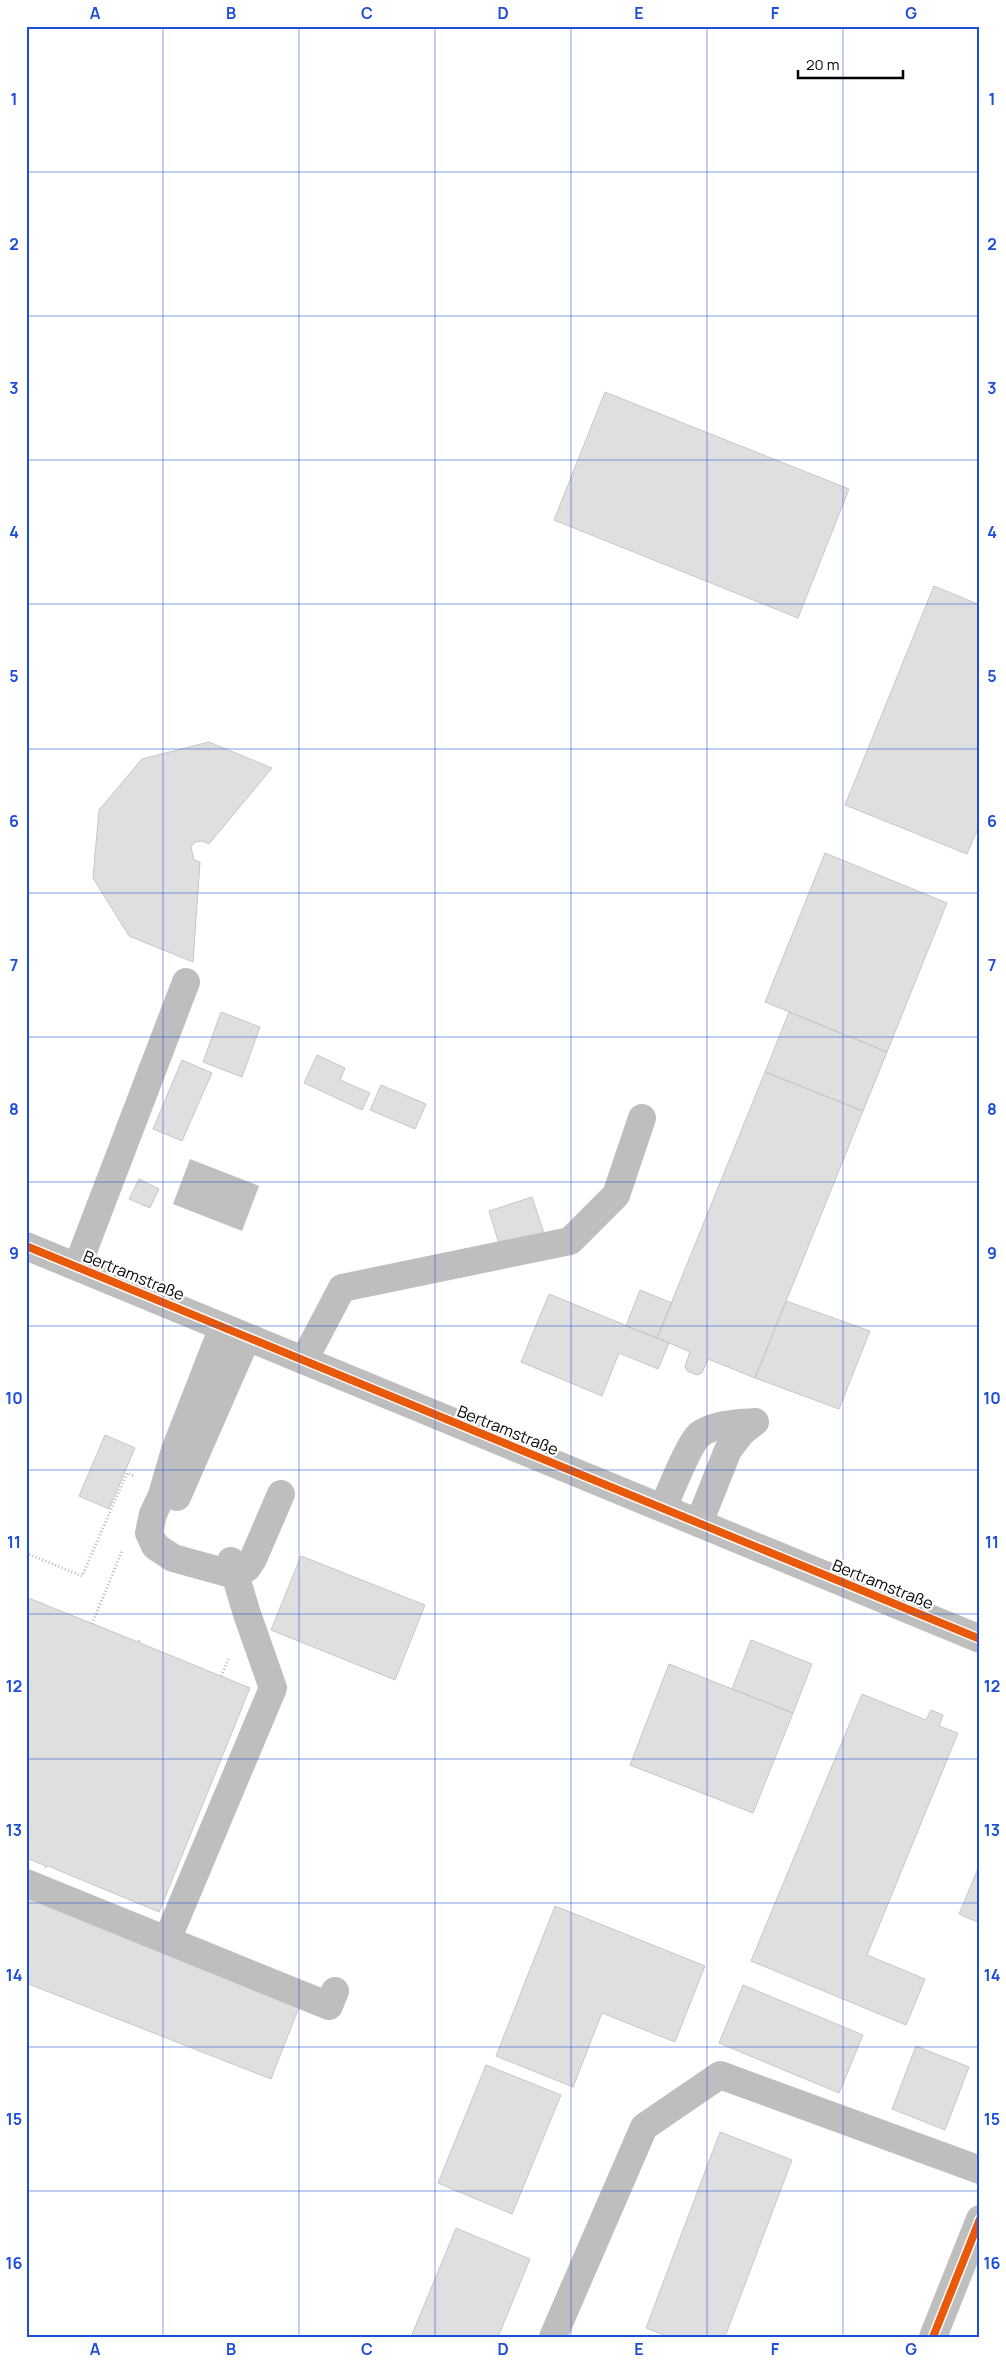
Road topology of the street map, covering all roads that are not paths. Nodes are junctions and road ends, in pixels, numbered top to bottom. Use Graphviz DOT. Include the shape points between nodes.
graph roads {
  1 [pos="186,982"];
  2 [pos="642,1118"];
  3 [pos="26,1246"];
  4 [pos="78,1267"];
  5 [pos="235,1332"];
  6 [pos="304,1360"];
  7 [pos="274,1492"];
  8 [pos="663,1508"];
  9 [pos="699,1524"];
  10 [pos="233,1568"];
  11 [pos="980,1639"];
  12 [pos="26,1883"];
  13 [pos="167,1940"];
  14 [pos="335,1991"];
  15 [pos="980,2170"];
  16 [pos="980,2219"];
  17 [pos="553,2337"];
  18 [pos="933,2337"];
  1 -- 4 [label="street"];
  2 -- 6 [label="street" via="616,1195 570,1241 342,1288"];
  3 -- 4 [label="street, Bertramstraße"];
  4 -- 5 [label="street, Bertramstraße"];
  5 -- 6 [label="street, Bertramstraße"];
  5 -- 10 [label="street" via="176,1450 149,1533 155,1546 174,1558"];
  6 -- 8 [label="street, Bertramstraße"];
  7 -- 10 [label="street" via="253,1559 247,1568"];
  8 -- 9 [label="street, Bertramstraße"];
  8 -- 9 [label="street" via="699,1435 724,1424 755,1422 728,1450"];
  9 -- 11 [label="street, Bertramstraße"];
  10 -- 13 [label="street" via="274,1688"];
  12 -- 13 [label="street"];
  13 -- 14 [label="street" via="329,2006"];
  15 -- 17 [label="street" via="720,2075 644,2127"];
  16 -- 18 [label="street"];
}
